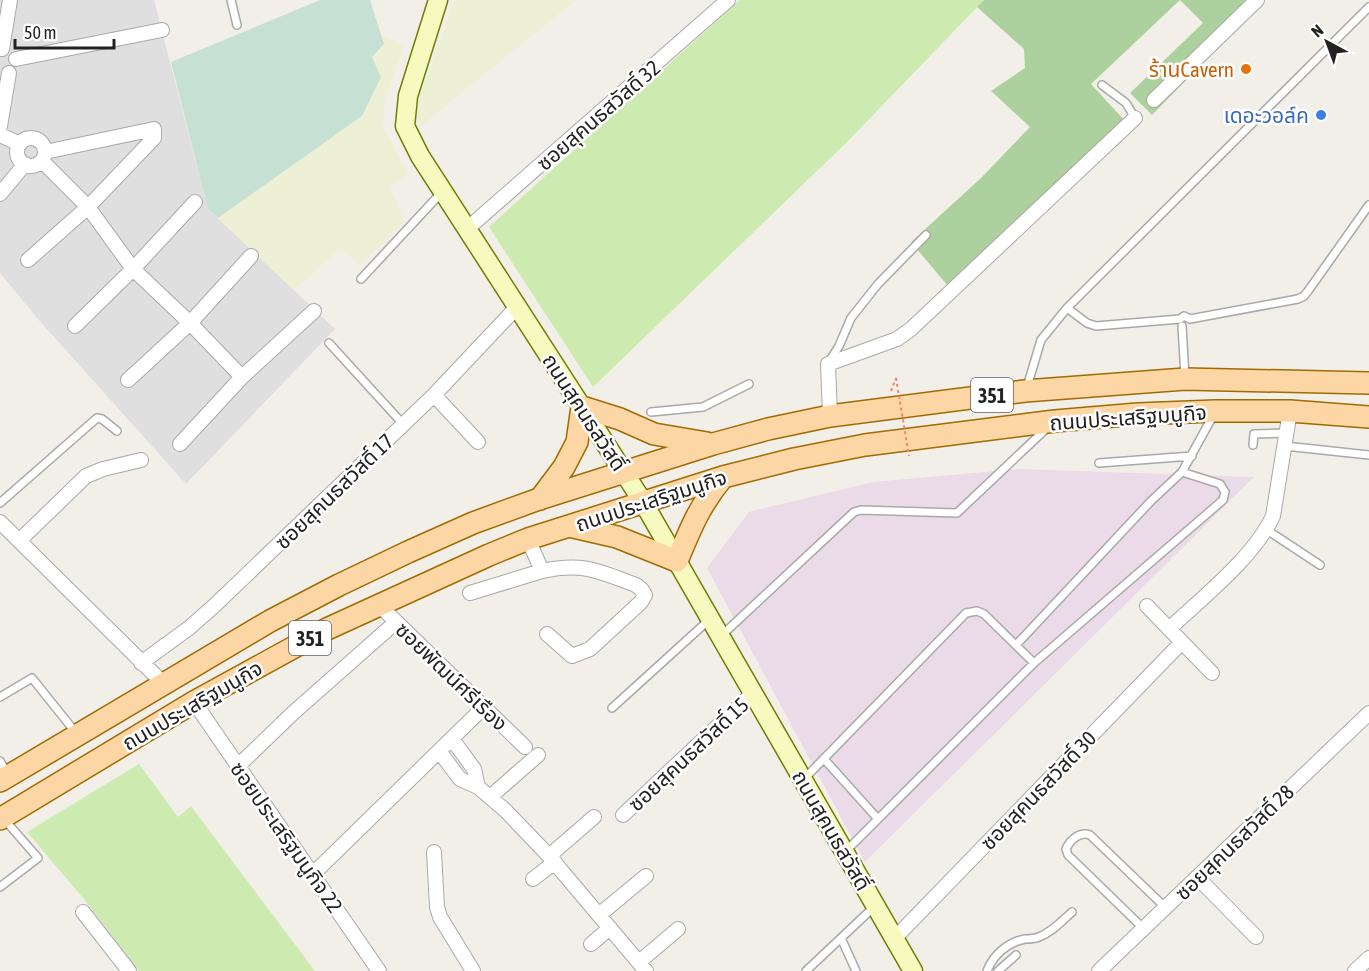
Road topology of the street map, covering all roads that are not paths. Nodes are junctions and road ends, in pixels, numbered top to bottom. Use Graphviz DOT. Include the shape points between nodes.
graph roads {
  1 [pos="10,0"];
  2 [pos="231,0"];
  3 [pos="438,0"];
  4 [pos="728,0"];
  5 [pos="1257,0"];
  6 [pos="1369,8"];
  7 [pos="237,25"];
  8 [pos="162,30"];
  9 [pos="1,49"];
  10 [pos="16,58"];
  11 [pos="5,73"];
  12 [pos="1102,85"];
  13 [pos="1154,100"];
  14 [pos="1135,118"];
  15 [pos="0,126"];
  16 [pos="0,135"];
  17 [pos="20,144"];
  18 [pos="44,156"];
  19 [pos="25,164"];
  20 [pos="443,191"];
  21 [pos="0,194"];
  22 [pos="195,202"];
  23 [pos="1369,205"];
  24 [pos="88,207"];
  25 [pos="467,229"];
  26 [pos="926,235"];
  27 [pos="251,256"];
  28 [pos="28,260"];
  29 [pos="133,269"];
  30 [pos="361,279"];
  31 [pos="517,307"];
  32 [pos="1067,308"];
  33 [pos="314,311"];
  34 [pos="1181,322"];
  35 [pos="190,323"];
  36 [pos="75,326"];
  37 [pos="329,344"];
  38 [pos="828,364"];
  39 [pos="242,377"];
  40 [pos="1185,379"];
  41 [pos="128,380"];
  42 [pos="1369,382"];
  43 [pos="749,384"];
  44 [pos="1025,391"];
  45 [pos="434,395"];
  46 [pos="582,407"];
  47 [pos="1215,411"];
  48 [pos="1290,411"];
  49 [pos="651,412"];
  50 [pos="830,416"];
  51 [pos="1369,417"];
  52 [pos="1055,421"];
  53 [pos="403,424"];
  54 [pos="785,425"];
  55 [pos="117,431"];
  56 [pos="1286,439"];
  57 [pos="478,442"];
  58 [pos="180,444"];
  59 [pos="712,444"];
  60 [pos="1253,445"];
  61 [pos="1369,455"];
  62 [pos="1192,456"];
  63 [pos="794,459"];
  64 [pos="141,460"];
  65 [pos="1098,463"];
  66 [pos="623,471"];
  67 [pos="1182,472"];
  68 [pos="723,477"];
  69 [pos="539,499"];
  70 [pos="643,502"];
  71 [pos="0,503"];
  72 [pos="0,522"];
  73 [pos="473,523"];
  74 [pos="569,526"];
  75 [pos="1267,530"];
  76 [pos="528,539"];
  77 [pos="20,540"];
  78 [pos="489,555"];
  79 [pos="677,561"];
  80 [pos="1320,565"];
  81 [pos="542,571"];
  82 [pos="470,593"];
  83 [pos="379,605"];
  84 [pos="1147,606"];
  85 [pos="710,619"];
  86 [pos="396,622"];
  87 [pos="1169,629"];
  88 [pos="547,634"];
  89 [pos="721,637"];
  90 [pos="1182,642"];
  91 [pos="1016,645"];
  92 [pos="141,663"];
  93 [pos="1034,663"];
  94 [pos="1212,672"];
  95 [pos="163,683"];
  96 [pos="753,693"];
  97 [pos="0,697"];
  98 [pos="194,702"];
  99 [pos="484,707"];
  100 [pos="612,708"];
  101 [pos="1369,713"];
  102 [pos="77,735"];
  103 [pos="452,739"];
  104 [pos="525,747"];
  105 [pos="439,751"];
  106 [pos="538,755"];
  107 [pos="824,759"];
  108 [pos="238,766"];
  109 [pos="3,772"];
  110 [pos="803,780"];
  111 [pos="478,787"];
  112 [pos="490,797"];
  113 [pos="623,815"];
  114 [pos="1,818"];
  115 [pos="594,818"];
  116 [pos="878,819"];
  117 [pos="434,852"];
  118 [pos="844,853"];
  119 [pos="552,859"];
  120 [pos="313,874"];
  121 [pos="646,876"];
  122 [pos="1197,878"];
  123 [pos="532,879"];
  124 [pos="0,887"];
  125 [pos="875,906"];
  126 [pos="1166,908"];
  127 [pos="83,912"];
  128 [pos="1072,912"];
  129 [pos="599,915"];
  130 [pos="610,928"];
  131 [pos="678,929"];
  132 [pos="1144,929"];
  133 [pos="841,938"];
  134 [pos="1256,938"];
  135 [pos="894,939"];
  136 [pos="591,944"];
  137 [pos="1016,954"];
  138 [pos="1369,958"];
  139 [pos="643,967"];
  140 [pos="129,971"];
  141 [pos="379,971"];
  142 [pos="473,971"];
  143 [pos="806,971"];
  144 [pos="856,971"];
  145 [pos="913,971"];
  146 [pos="987,971"];
  147 [pos="998,971"];
  148 [pos="1100,971"];
  149 [pos="1355,971"];
  1 -- 9 [label="street"];
  2 -- 7 [label="lane"];
  3 -- 20 [label="main road, ถนนสุคนธสวัสดิ์" via="408,96 405,126"];
  4 -- 25 [label="street, ซอยสุคนธสวัสดิ์ 32"];
  5 -- 13 [label="street"];
  6 -- 32 [label="lane"];
  8 -- 10 [label="street"];
  9 -- 10 [label="street" via="10,50"];
  10 -- 11 [label="street" via="16,65"];
  11 -- 15 [label="street"];
  12 -- 14 [label="lane" via="1126,103"];
  14 -- 38 [label="street" via="911,329 897,339"];
  16 -- 17 [label="street"];
  17 -- 18 [label="street" via="36,139 43,144"];
  17 -- 19 [label="street" via="18,157"];
  18 -- 19 [label="street" via="34,165"];
  18 -- 24 [label="street"];
  18 -- 24 [label="street" via="154,130 154,138"];
  19 -- 21 [label="street"];
  20 -- 25 [label="main road, ถนนสุคนธสวัสดิ์"];
  20 -- 30 [label="lane"];
  22 -- 29 [label="street"];
  23 -- 34 [label="lane" via="1304,296 1190,319 1184,316"];
  24 -- 28 [label="street"];
  24 -- 29 [label="street"];
  25 -- 31 [label="main road, ถนนสุคนธสวัสดิ์"];
  26 -- 38 [label="lane" via="851,318"];
  27 -- 35 [label="street"];
  29 -- 35 [label="street"];
  29 -- 36 [label="street"];
  31 -- 45 [label="street, ซอยสุคนธสวัสดิ์ 17"];
  31 -- 46 [label="main road, ถนนสุคนธสวัสดิ์"];
  32 -- 34 [label="lane" via="1096,326"];
  32 -- 44 [label="lane" via="1041,340"];
  33 -- 39 [label="street"];
  34 -- 40 [label="lane"];
  35 -- 39 [label="street"];
  35 -- 41 [label="street"];
  37 -- 53 [label="lane"];
  38 -- 50 [label="street"];
  39 -- 58 [label="street"];
  40 -- 42 [label="main road, ถนนประเสริฐมนูกิจ / 351"];
  40 -- 44 [label="main road, ถนนประเสริฐมนูกิจ / 351"];
  43 -- 49 [label="lane" via="703,407"];
  44 -- 50 [label="main road, ถนนประเสริฐมนูกิจ / 351"];
  45 -- 53 [label="street, ซอยสุคนธสวัสดิ์ 17"];
  45 -- 57 [label="street"];
  46 -- 59 [label="main road" via="654,434"];
  46 -- 66 [label="main road, ถนนสุคนธสวัสดิ์"];
  46 -- 69 [label="main road" via="577,442 564,467"];
  47 -- 48 [label="main road, ถนนประเสริฐมนูกิจ / 351"];
  47 -- 52 [label="main road, ถนนประเสริฐมนูกิจ / 351"];
  47 -- 62 [label="lane"];
  48 -- 51 [label="main road, ถนนประเสริฐมนูกิจ / 351"];
  48 -- 56 [label="street"];
  50 -- 54 [label="main road, ถนนประเสริฐมนูกิจ / 351"];
  52 -- 63 [label="main road, ถนนประเสริฐมนูกิจ / 351" via="876,443"];
  52 -- 89 [label="lane" via="957,513 854,512"];
  53 -- 92 [label="street, ซอยสุคนธสวัสดิ์ 17" via="214,606"];
  54 -- 59 [label="main road, ถนนประเสริฐมนูกิจ / 351"];
  54 -- 63 [label="main road"];
  55 -- 71 [label="lane" via="97,418"];
  56 -- 60 [label="lane" via="1254,434"];
  56 -- 61 [label="lane"];
  56 -- 75 [label="street" via="1274,516"];
  59 -- 66 [label="main road, ถนนประเสริฐมนูกิจ / 351"];
  62 -- 65 [label="lane"];
  62 -- 67 [label="lane"];
  63 -- 68 [label="main road, ถนนประเสริฐมนูกิจ / 351"];
  64 -- 77 [label="street" via="86,476"];
  66 -- 69 [label="main road, ถนนประเสริฐมนูกิจ / 351"];
  66 -- 70 [label="main road, ถนนสุคนธสวัสดิ์"];
  67 -- 91 [label="lane"];
  67 -- 93 [label="lane" via="1220,484 1226,492 1223,500"];
  68 -- 70 [label="main road, ถนนประเสริฐมนูกิจ / 351"];
  68 -- 79 [label="main road" via="694,519"];
  69 -- 73 [label="main road, ถนนประเสริฐมนูกิจ / 351"];
  70 -- 74 [label="main road, ถนนประเสริฐมนูกิจ / 351"];
  70 -- 79 [label="main road, ถนนสุคนธสวัสดิ์"];
  72 -- 77 [label="street"];
  73 -- 78 [label="main road"];
  73 -- 95 [label="main road, ถนนประเสริฐมนูกิจ / 351" via="339,585"];
  74 -- 76 [label="main road, ถนนประเสริฐมนูกิจ / 351"];
  74 -- 79 [label="main road" via="617,537"];
  75 -- 80 [label="lane"];
  75 -- 87 [label="street" via="1253,549"];
  76 -- 78 [label="main road, ถนนประเสริฐมนูกิจ / 351"];
  76 -- 81 [label="street"];
  77 -- 92 [label="street"];
  78 -- 83 [label="main road, ถนนประเสริฐมนูกิจ / 351"];
  79 -- 85 [label="main road, ถนนสุคนธสวัสดิ์"];
  81 -- 82 [label="street"];
  81 -- 88 [label="street" via="587,567 636,585 645,595 590,650 580,654 572,656"];
  83 -- 86 [label="street, ซอยพัฒน์ศรีเรือง"];
  83 -- 98 [label="main road, ถนนประเสริฐมนูกิจ / 351"];
  84 -- 87 [label="street"];
  85 -- 89 [label="main road, ถนนสุคนธสวัสดิ์"];
  85 -- 100 [label="lane"];
  86 -- 99 [label="street, ซอยพัฒน์ศรีเรือง"];
  86 -- 108 [label="street"];
  87 -- 90 [label="street"];
  89 -- 96 [label="main road, ถนนสุคนธสวัสดิ์"];
  90 -- 94 [label="street"];
  90 -- 135 [label="street, ซอยสุคนธสวัสดิ์ 30"];
  91 -- 93 [label="lane"];
  91 -- 107 [label="lane" via="984,614 966,613"];
  92 -- 95 [label="street"];
  93 -- 116 [label="lane"];
  95 -- 102 [label="main road, ถนนประเสริฐมนูกิจ / 351"];
  96 -- 110 [label="main road, ถนนสุคนธสวัสดิ์"];
  96 -- 113 [label="street, ซอยสุคนธสวัสดิ์ 15"];
  97 -- 102 [label="lane" via="32,678"];
  98 -- 108 [label="street, ซอยประเสริฐมนูกิจ 22"];
  98 -- 114 [label="main road, ถนนประเสริฐมนูกิจ / 351"];
  99 -- 103 [label="street"];
  99 -- 104 [label="street, ซอยพัฒน์ศรีเรือง"];
  101 -- 122 [label="street, ซอยสุคนธสวัสดิ์ 28"];
  102 -- 109 [label="main road, ถนนประเสริฐมนูกิจ / 351"];
  103 -- 105 [label="street"];
  103 -- 111 [label="street" via="474,769"];
  105 -- 111 [label="street" via="460,779"];
  105 -- 120 [label="street"];
  106 -- 112 [label="street"];
  107 -- 110 [label="lane"];
  107 -- 116 [label="lane"];
  108 -- 120 [label="street, ซอยประเสริฐมนูกิจ 22"];
  110 -- 118 [label="main road, ถนนสุคนธสวัสดิ์"];
  111 -- 112 [label="street"];
  112 -- 119 [label="street"];
  114 -- 124 [label="lane" via="38,858"];
  115 -- 119 [label="street"];
  116 -- 118 [label="lane"];
  117 -- 142 [label="street" via="440,917"];
  118 -- 125 [label="main road, ถนนสุคนธสวัสดิ์"];
  119 -- 123 [label="street"];
  119 -- 129 [label="street"];
  120 -- 141 [label="street, ซอยประเสริฐมนูกิจ 22"];
  121 -- 129 [label="street"];
  122 -- 126 [label="street, ซอยสุคนธสวัสดิ์ 28"];
  122 -- 134 [label="street"];
  125 -- 133 [label="lane"];
  125 -- 135 [label="main road, ถนนสุคนธสวัสดิ์"];
  126 -- 132 [label="street, ซอยสุคนธสวัสดิ์ 28"];
  126 -- 132 [label="lane" via="1090,835 1080,835 1068,845 1068,855"];
  127 -- 140 [label="street"];
  128 -- 146 [label="lane" via="1048,933 1016,941 1003,950"];
  129 -- 130 [label="street"];
  130 -- 136 [label="street"];
  130 -- 139 [label="street"];
  131 -- 139 [label="street"];
  132 -- 148 [label="street, ซอยสุคนธสวัสดิ์ 28"];
  133 -- 143 [label="lane"];
  133 -- 144 [label="lane"];
  135 -- 145 [label="main road, ถนนสุคนธสวัสดิ์"];
  137 -- 147 [label="lane"];
  138 -- 149 [label="street"];
}
